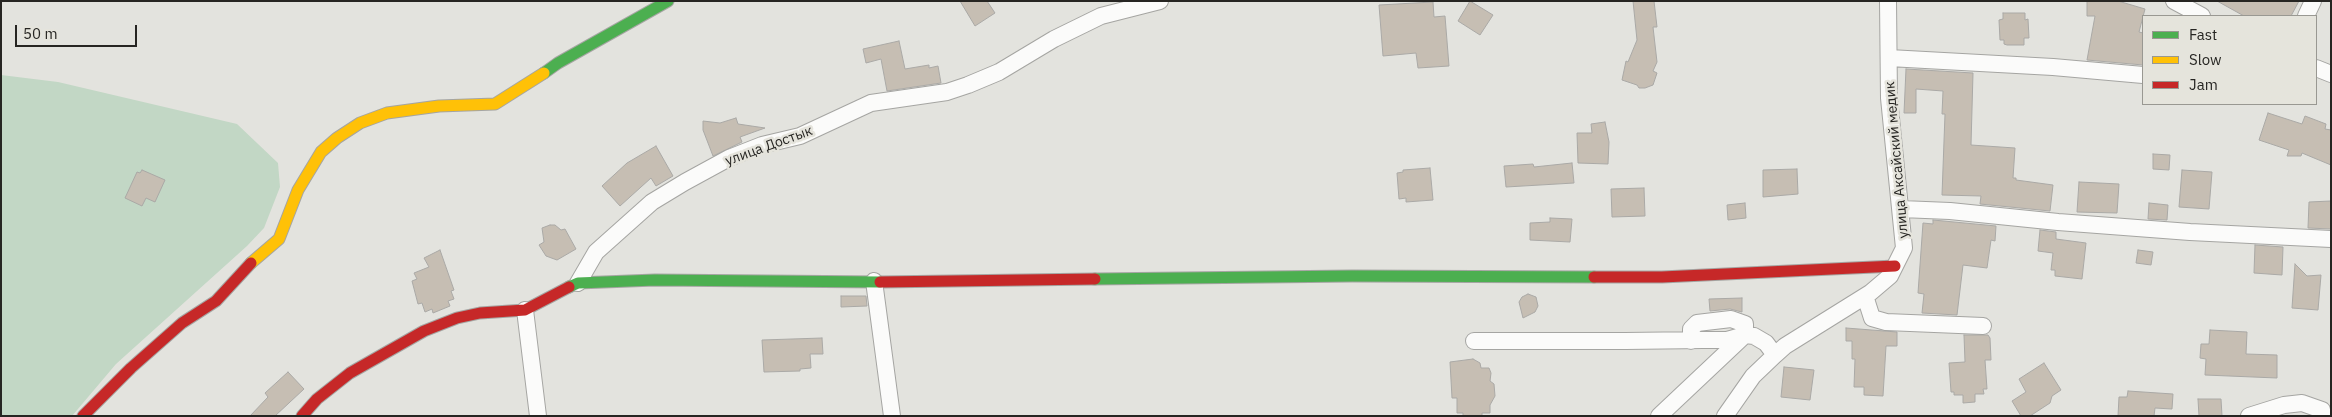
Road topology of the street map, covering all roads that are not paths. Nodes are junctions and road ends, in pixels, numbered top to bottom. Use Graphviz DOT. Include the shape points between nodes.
graph roads {
  1 [pos="668,1"];
  2 [pos="1160,1"];
  3 [pos="1888,1"];
  4 [pos="2174,1"];
  5 [pos="2313,1"];
  6 [pos="2200,15"];
  7 [pos="2306,15"];
  8 [pos="1889,58"];
  9 [pos="2317,68"];
  10 [pos="2331,74"];
  11 [pos="2142,75"];
  12 [pos="1901,209"];
  13 [pos="2331,239"];
  14 [pos="1895,266"];
  15 [pos="874,281"];
  16 [pos="578,283"];
  17 [pos="1865,296"];
  18 [pos="525,310"];
  19 [pos="1983,326"];
  20 [pos="1745,335"];
  21 [pos="1474,341"];
  22 [pos="1775,355"];
  23 [pos="83,416"];
  24 [pos="302,416"];
  25 [pos="538,416"];
  26 [pos="892,416"];
  27 [pos="1659,416"];
  28 [pos="1725,416"];
  29 [pos="2249,416"];
  30 [pos="2323,416"];
  1 -- 23 [label="street" via="558,63 495,104 439,106 387,114 360,123 337,138 321,152 298,190 279,238 253,260 216,301 182,323"];
  2 -- 16 [label="street, улица Достык" via="1101,16 999,72 968,85 947,92 871,103 800,136 729,158 652,202 596,252"];
  3 -- 8 [label="street, улица Аксайский медик"];
  4 -- 6 [label="street"];
  5 -- 7 [label="street"];
  8 -- 11 [label="street"];
  8 -- 12 [label="street, улица Аксайский медик" via="1889,98"];
  9 -- 10 [label="street"];
  12 -- 13 [label="street" via="2190,232"];
  12 -- 14 [label="street, улица Аксайский медик" via="1904,248"];
  14 -- 15 [label="street" via="1662,277"];
  14 -- 17 [label="street, улица Аксайский медик" via="1890,276"];
  15 -- 16 [label="street"];
  15 -- 26 [label="street"];
  16 -- 18 [label="street"];
  17 -- 19 [label="street" via="1872,318 1886,322"];
  17 -- 22 [label="street, улица Аксайский медик"];
  18 -- 24 [label="street" via="480,313 441,324 350,373 317,399"];
  18 -- 25 [label="street"];
  20 -- 21 [label="street" via="1727,340"];
  20 -- 22 [label="street" via="1766,343"];
  20 -- 27 [label="street"];
  22 -- 28 [label="street, улица Аксайский медик" via="1753,376"];
  29 -- 30 [label="street" via="2302,403 2322,410"];
}
